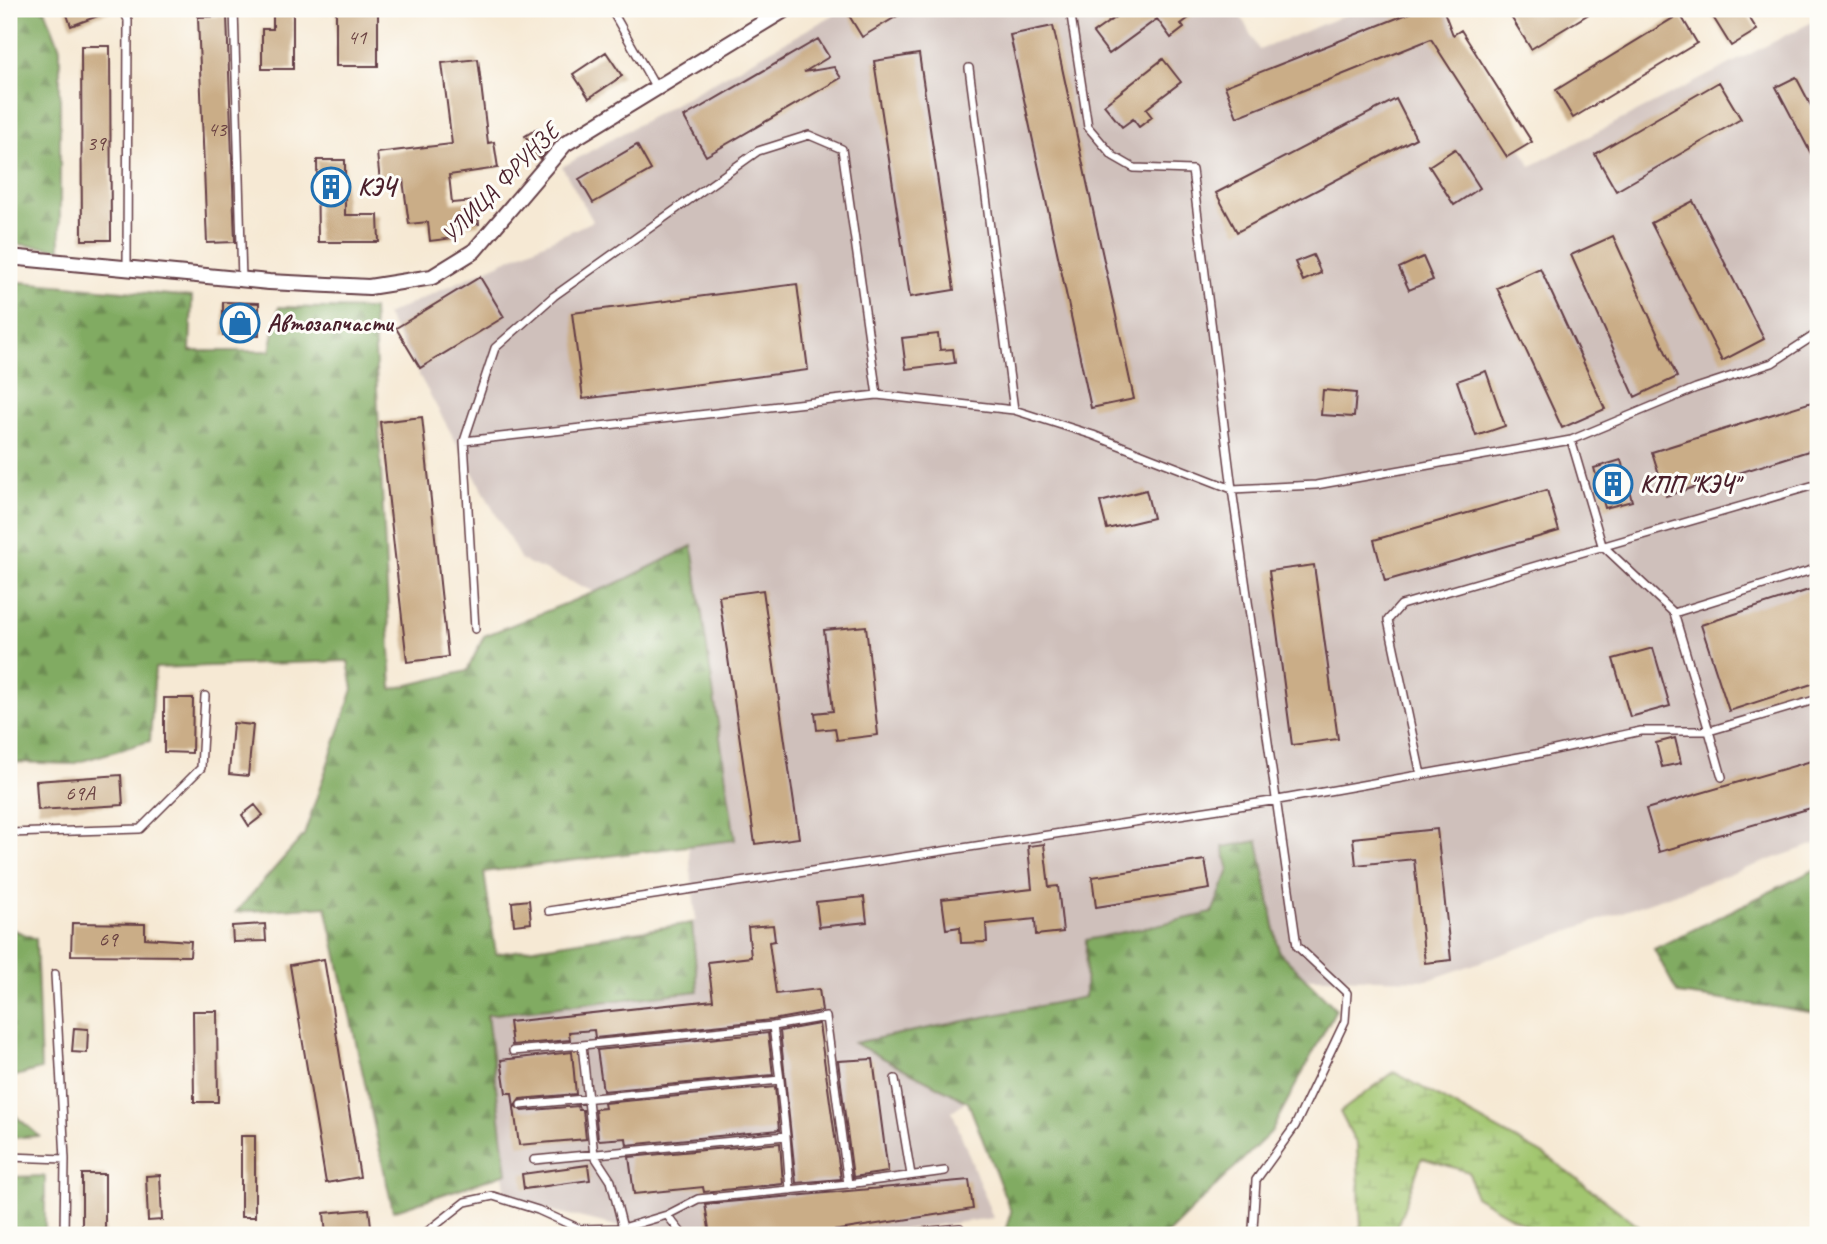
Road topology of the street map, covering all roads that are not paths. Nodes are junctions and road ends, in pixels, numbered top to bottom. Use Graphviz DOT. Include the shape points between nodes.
graph roads {
  1 [pos="123,9"];
  2 [pos="234,9"];
  3 [pos="611,9"];
  4 [pos="786,9"];
  5 [pos="1070,9"];
  6 [pos="969,68"];
  7 [pos="656,88"];
  8 [pos="9,257"];
  9 [pos="127,269"];
  10 [pos="243,281"];
  11 [pos="1818,333"];
  12 [pos="877,395"];
  13 [pos="1014,410"];
  14 [pos="1571,440"];
  15 [pos="464,441"];
  16 [pos="1818,484"];
  17 [pos="1232,489"];
  18 [pos="1602,545"];
  19 [pos="1818,568"];
  20 [pos="1674,613"];
  21 [pos="475,629"];
  22 [pos="205,696"];
  23 [pos="1818,699"];
  24 [pos="1709,731"];
  25 [pos="1421,775"];
  26 [pos="1722,777"];
  27 [pos="1278,800"];
  28 [pos="9,833"];
  29 [pos="550,911"];
  30 [pos="55,974"];
  31 [pos="774,1026"];
  32 [pos="582,1045"];
  33 [pos="513,1051"];
  34 [pos="894,1079"];
  35 [pos="780,1080"];
  36 [pos="589,1100"];
  37 [pos="521,1105"];
  38 [pos="786,1136"];
  39 [pos="594,1155"];
  40 [pos="9,1157"];
  41 [pos="65,1158"];
  42 [pos="534,1160"];
  43 [pos="945,1171"];
  44 [pos="911,1175"];
  45 [pos="848,1184"];
  46 [pos="790,1190"];
  47 [pos="667,1215"];
  48 [pos="623,1228"];
  49 [pos="960,1228"];
  50 [pos="64,1235"];
  51 [pos="423,1235"];
  52 [pos="683,1235"];
  53 [pos="892,1235"];
  54 [pos="1248,1235"];
  1 -- 9 [label="lane" via="128,20"];
  2 -- 10 [label="lane"];
  3 -- 7 [label="lane"];
  4 -- 7 [label="street, УЛИЦА ФРУНЗЕ"];
  5 -- 17 [label="lane" via="1087,127 1113,156 1134,168 1192,170"];
  6 -- 13 [label="lane"];
  7 -- 10 [label="street, УЛИЦА ФРУНЗЕ" via="565,144 474,251 432,277 369,287"];
  8 -- 9 [label="street, УЛИЦА ФРУНЗЕ"];
  9 -- 10 [label="street, УЛИЦА ФРУНЗЕ"];
  11 -- 14 [label="lane" via="1772,363 1696,388"];
  12 -- 13 [label="lane"];
  12 -- 15 [label="lane"];
  12 -- 15 [label="lane" via="842,149 809,135 758,151 554,296 495,348"];
  13 -- 17 [label="lane" via="1094,435"];
  14 -- 17 [label="lane" via="1316,485"];
  14 -- 18 [label="lane"];
  15 -- 21 [label="lane"];
  16 -- 18 [label="lane"];
  17 -- 27 [label="lane"];
  18 -- 20 [label="lane"];
  18 -- 25 [label="lane" via="1401,605 1388,620"];
  19 -- 20 [label="lane"];
  20 -- 24 [label="lane"];
  22 -- 28 [label="lane" via="201,768 140,829"];
  23 -- 24 [label="lane"];
  24 -- 25 [label="lane" via="1641,731"];
  24 -- 26 [label="lane"];
  25 -- 27 [label="lane"];
  27 -- 29 [label="lane"];
  27 -- 54 [label="lane" via="1297,946 1347,993 1345,1021 1295,1126 1256,1180 1253,1229"];
  30 -- 41 [label="lane"];
  31 -- 32 [label="lane"];
  31 -- 35 [label="lane"];
  31 -- 45 [label="lane" via="826,1017"];
  32 -- 33 [label="lane"];
  32 -- 36 [label="lane"];
  34 -- 44 [label="lane"];
  35 -- 36 [label="lane"];
  35 -- 38 [label="lane"];
  36 -- 37 [label="lane"];
  36 -- 39 [label="lane"];
  38 -- 39 [label="lane"];
  38 -- 46 [label="lane"];
  39 -- 42 [label="lane"];
  39 -- 48 [label="lane" via="611,1181"];
  40 -- 41 [label="lane"];
  41 -- 50 [label="lane"];
  43 -- 44 [label="lane"];
  44 -- 45 [label="lane"];
  45 -- 46 [label="lane"];
  46 -- 47 [label="lane" via="698,1199"];
  47 -- 48 [label="lane"];
  47 -- 52 [label="lane"];
  48 -- 51 [label="lane" via="580,1228 493,1196 465,1202"];
  49 -- 53 [label="lane"];
}
